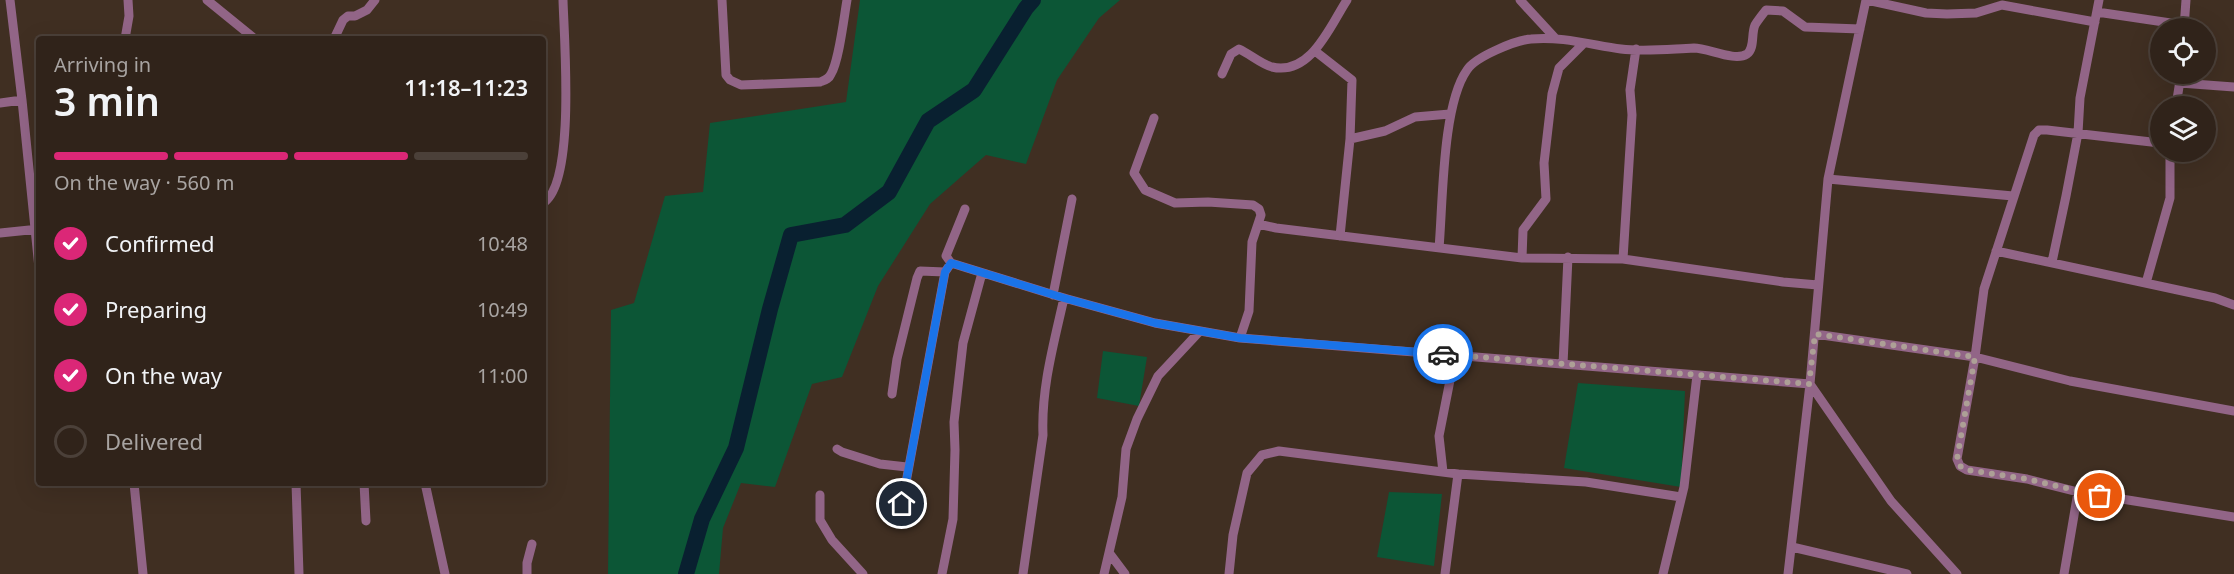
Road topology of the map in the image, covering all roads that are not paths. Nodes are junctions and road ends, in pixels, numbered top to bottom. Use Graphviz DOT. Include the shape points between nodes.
graph roads {
  1 [pos="10,0"];
  2 [pos="128,0"];
  3 [pos="207,0"];
  4 [pos="375,0"];
  5 [pos="563,0"];
  6 [pos="722,0"];
  7 [pos="847,0"];
  8 [pos="1347,0"];
  9 [pos="1520,0"];
  10 [pos="1867,0"];
  11 [pos="2099,0"];
  12 [pos="2186,0"];
  13 [pos="2096,17"];
  14 [pos="2185,18"];
  15 [pos="1541,21"];
  16 [pos="2150,23"];
  17 [pos="1860,29"];
  18 [pos="126,36"];
  19 [pos="251,36"];
  20 [pos="336,36"];
  21 [pos="1530,39"];
  22 [pos="1556,39"];
  23 [pos="1584,43"];
  24 [pos="1636,50"];
  25 [pos="1315,51"];
  26 [pos="1222,74"];
  27 [pos="2216,84"];
  28 [pos="2234,87"];
  29 [pos="22,100"];
  30 [pos="0,103"];
  31 [pos="1450,114"];
  32 [pos="1155,118"];
  33 [pos="2078,133"];
  34 [pos="1350,139"];
  35 [pos="2150,142"];
  36 [pos="2170,162"];
  37 [pos="1828,178"];
  38 [pos="2013,196"];
  39 [pos="1072,199"];
  40 [pos="546,201"];
  41 [pos="965,209"];
  42 [pos="36,220"];
  43 [pos="1258,224"];
  44 [pos="36,229"];
  45 [pos="0,233"];
  46 [pos="1340,236"];
  47 [pos="1439,248"];
  48 [pos="1996,251"];
  49 [pos="1568,257"];
  50 [pos="1522,258"];
  51 [pos="1623,259"];
  52 [pos="2052,262"];
  53 [pos="951,263"];
  54 [pos="945,272"];
  55 [pos="982,273"];
  56 [pos="2146,283"];
  57 [pos="1818,285"];
  58 [pos="1053,295"];
  59 [pos="1064,298"];
  60 [pos="2234,305"];
  61 [pos="1200,331"];
  62 [pos="1815,334"];
  63 [pos="1240,338"];
  64 [pos="1455,355"];
  65 [pos="1975,357"];
  66 [pos="1563,364"];
  67 [pos="1697,375"];
  68 [pos="1809,384"];
  69 [pos="892,394"];
  70 [pos="2234,411"];
  71 [pos="837,448"];
  72 [pos="907,467"];
  73 [pos="1443,472"];
  74 [pos="1458,474"];
  75 [pos="134,486"];
  76 [pos="296,486"];
  77 [pos="364,486"];
  78 [pos="426,486"];
  79 [pos="2078,492"];
  80 [pos="820,495"];
  81 [pos="1681,497"];
  82 [pos="902,504"];
  83 [pos="2234,518"];
  84 [pos="366,521"];
  85 [pos="532,544"];
  86 [pos="1792,547"];
  87 [pos="1110,554"];
  88 [pos="143,574"];
  89 [pos="300,574"];
  90 [pos="445,574"];
  91 [pos="527,574"];
  92 [pos="863,574"];
  93 [pos="942,574"];
  94 [pos="1023,574"];
  95 [pos="1104,574"];
  96 [pos="1125,574"];
  97 [pos="1229,574"];
  98 [pos="1446,574"];
  99 [pos="1663,574"];
  100 [pos="1788,574"];
  101 [pos="1907,574"];
  102 [pos="1957,574"];
  103 [pos="2064,574"];
  1 -- 29 [label="street"];
  2 -- 18 [label="street"];
  3 -- 19 [label="street"];
  4 -- 20 [label="street" via="367,10 348,16"];
  5 -- 40 [label="street" via="566,138 555,187"];
  6 -- 7 [label="street" via="726,75 741,85 827,80 832,74"];
  8 -- 25 [label="street"];
  9 -- 15 [label="street"];
  10 -- 13 [label="street" via="1926,13 1976,13 2002,5"];
  10 -- 17 [label="street"];
  11 -- 13 [label="street"];
  12 -- 14 [label="street"];
  13 -- 16 [label="street"];
  13 -- 33 [label="street" via="2080,98"];
  15 -- 21 [label="street"];
  15 -- 22 [label="street"];
  17 -- 24 [label="street" via="1805,27 1783,11 1766,10 1756,23 1752,47 1739,57 1699,48"];
  17 -- 37 [label="street"];
  21 -- 22 [label="street"];
  21 -- 31 [label="street" via="1506,45 1468,67"];
  22 -- 23 [label="street"];
  23 -- 24 [label="street"];
  23 -- 50 [label="street" via="1558,68 1544,163 1546,200 1523,230"];
  24 -- 51 [label="street" via="1630,90 1632,115"];
  25 -- 26 [label="street" via="1297,64 1281,69 1239,49 1231,54"];
  25 -- 34 [label="street" via="1352,80"];
  27 -- 28 [label="street"];
  29 -- 30 [label="street"];
  29 -- 42 [label="street"];
  31 -- 34 [label="street" via="1414,117 1385,131"];
  31 -- 47 [label="street"];
  32 -- 43 [label="street" via="1134,173 1145,190 1175,203 1253,205 1261,215"];
  33 -- 35 [label="street"];
  33 -- 38 [label="street" via="2039,130"];
  33 -- 52 [label="street"];
  34 -- 46 [label="street"];
  36 -- 56 [label="street" via="2170,198"];
  37 -- 38 [label="street"];
  37 -- 57 [label="street"];
  38 -- 48 [label="street"];
  39 -- 58 [label="street"];
  41 -- 53 [label="street" via="946,256"];
  43 -- 46 [label="street"];
  43 -- 63 [label="street" via="1252,242 1249,311"];
  44 -- 45 [label="street"];
  46 -- 47 [label="street"];
  47 -- 50 [label="street"];
  48 -- 52 [label="street"];
  48 -- 65 [label="street" via="1984,289"];
  49 -- 50 [label="street"];
  49 -- 51 [label="street"];
  49 -- 66 [label="street"];
  51 -- 57 [label="street"];
  52 -- 56 [label="street"];
  53 -- 54 [label="street"];
  53 -- 55 [label="street"];
  54 -- 69 [label="street" via="920,271"];
  54 -- 72 [label="street"];
  55 -- 58 [label="street"];
  55 -- 93 [label="street" via="963,343 954,422 952,519"];
  56 -- 60 [label="street"];
  57 -- 62 [label="street"];
  58 -- 59 [label="street"];
  59 -- 61 [label="street"];
  59 -- 94 [label="street" via="1050,359"];
  61 -- 63 [label="street"];
  61 -- 87 [label="street" via="1158,376 1137,419 1126,449 1122,496"];
  62 -- 65 [label="street"];
  62 -- 68 [label="street"];
  63 -- 64 [label="street"];
  64 -- 66 [label="street"];
  64 -- 73 [label="street" via="1439,436"];
  65 -- 70 [label="street" via="2070,381"];
  65 -- 79 [label="street" via="1957,459 1960,466"];
  66 -- 67 [label="street"];
  67 -- 68 [label="street"];
  67 -- 81 [label="street"];
  68 -- 86 [label="street"];
  68 -- 102 [label="street" via="1891,501"];
  71 -- 72 [label="street" via="880,464"];
  72 -- 82 [label="street"];
  73 -- 74 [label="street"];
  73 -- 97 [label="street" via="1279,451 1262,455 1247,473 1240,496"];
  74 -- 81 [label="street" via="1586,482"];
  74 -- 98 [label="street"];
  75 -- 88 [label="street"];
  76 -- 89 [label="street"];
  77 -- 84 [label="street"];
  78 -- 90 [label="street"];
  79 -- 83 [label="street"];
  79 -- 103 [label="street"];
  80 -- 92 [label="street" via="820,520 832,540"];
  81 -- 99 [label="street"];
  85 -- 91 [label="street"];
  86 -- 100 [label="street"];
  86 -- 101 [label="street"];
  87 -- 95 [label="street"];
  87 -- 96 [label="street"];
}
